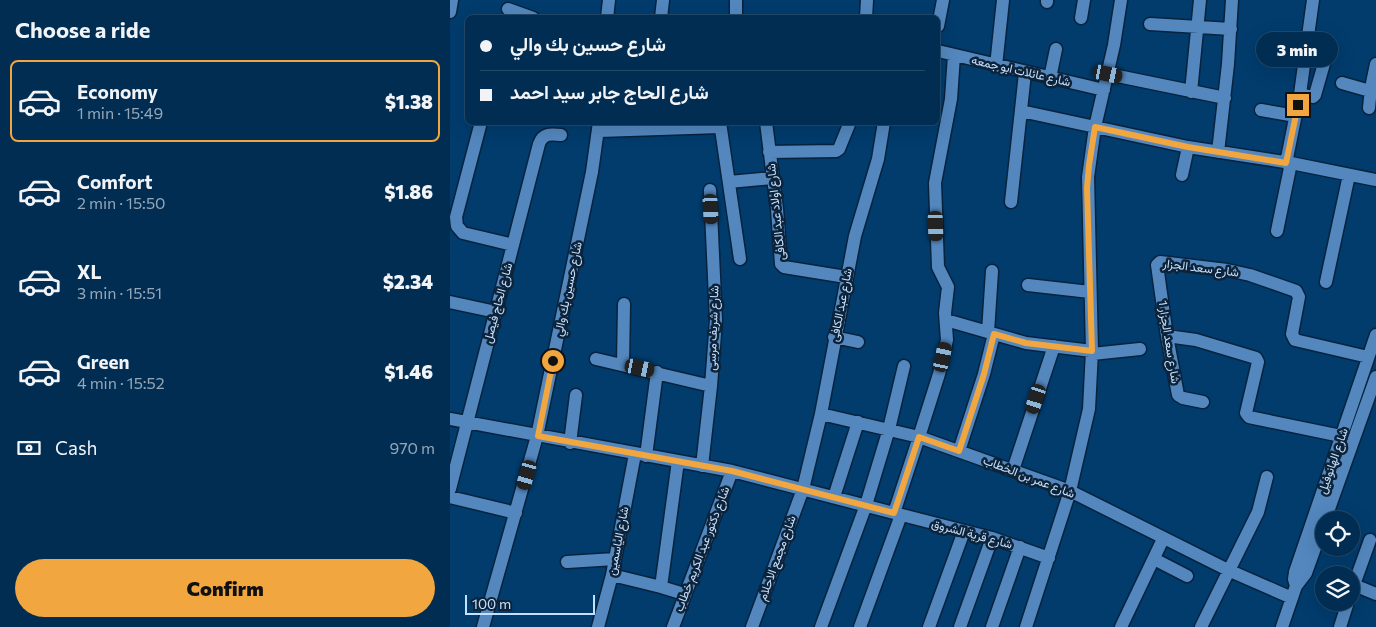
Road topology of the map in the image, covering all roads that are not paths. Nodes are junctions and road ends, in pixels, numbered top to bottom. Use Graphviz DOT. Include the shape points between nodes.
graph roads {
  1 [pos="452,0"];
  2 [pos="609,0"];
  3 [pos="663,0"];
  4 [pos="736,0"];
  5 [pos="867,0"];
  6 [pos="943,0"];
  7 [pos="1003,0"];
  8 [pos="1084,0"];
  9 [pos="1121,0"];
  10 [pos="1200,0"];
  11 [pos="1232,0"];
  12 [pos="1313,0"];
  13 [pos="508,9"];
  14 [pos="450,12"];
  15 [pos="525,15"];
  16 [pos="607,15"];
  17 [pos="661,15"];
  18 [pos="736,15"];
  19 [pos="866,15"];
  20 [pos="940,16"];
  21 [pos="1081,18"];
  22 [pos="1150,24"];
  23 [pos="1199,28"];
  24 [pos="1231,29"];
  25 [pos="1056,48"];
  26 [pos="940,52"];
  27 [pos="1327,53"];
  28 [pos="954,55"];
  29 [pos="1376,64"];
  30 [pos="996,66"];
  31 [pos="1025,73"];
  32 [pos="1108,74"];
  33 [pos="1050,78"];
  34 [pos="1342,83"];
  35 [pos="1372,89"];
  36 [pos="1104,90"];
  37 [pos="1191,92"];
  38 [pos="1300,94"];
  39 [pos="1225,98"];
  40 [pos="1370,108"];
  41 [pos="1261,110"];
  42 [pos="1021,111"];
  43 [pos="1296,116"];
  44 [pos="480,125"];
  45 [pos="720,125"];
  46 [pos="766,125"];
  47 [pos="849,125"];
  48 [pos="884,125"];
  49 [pos="661,126"];
  50 [pos="599,127"];
  51 [pos="1095,127"];
  52 [pos="561,135"];
  53 [pos="1188,147"];
  54 [pos="769,152"];
  55 [pos="1218,152"];
  56 [pos="1288,163"];
  57 [pos="1349,174"];
  58 [pos="1182,176"];
  59 [pos="772,178"];
  60 [pos="1376,180"];
  61 [pos="729,182"];
  62 [pos="710,190"];
  63 [pos="1011,202"];
  64 [pos="1277,231"];
  65 [pos="513,245"];
  66 [pos="740,259"];
  67 [pos="1157,263"];
  68 [pos="992,270"];
  69 [pos="846,277"];
  70 [pos="1326,282"];
  71 [pos="1028,285"];
  72 [pos="1090,292"];
  73 [pos="450,302"];
  74 [pos="624,304"];
  75 [pos="496,312"];
  76 [pos="946,320"];
  77 [pos="991,333"];
  78 [pos="1376,335"];
  79 [pos="1167,336"];
  80 [pos="834,337"];
  81 [pos="858,342"];
  82 [pos="1054,346"];
  83 [pos="1140,350"];
  84 [pos="1092,352"];
  85 [pos="1368,357"];
  86 [pos="596,359"];
  87 [pos="623,365"];
  88 [pos="904,366"];
  89 [pos="657,372"];
  90 [pos="1376,377"];
  91 [pos="711,386"];
  92 [pos="576,395"];
  93 [pos="1203,402"];
  94 [pos="821,414"];
  95 [pos="450,419"];
  96 [pos="467,422"];
  97 [pos="858,422"];
  98 [pos="890,429"];
  99 [pos="538,436"];
  100 [pos="1341,436"];
  101 [pos="919,437"];
  102 [pos="570,443"];
  103 [pos="959,451"];
  104 [pos="641,455"];
  105 [pos="678,461"];
  106 [pos="702,466"];
  107 [pos="1014,470"];
  108 [pos="732,471"];
  109 [pos="1267,477"];
  110 [pos="803,488"];
  111 [pos="450,489"];
  112 [pos="1070,491"];
  113 [pos="450,497"];
  114 [pos="834,497"];
  115 [pos="866,506"];
  116 [pos="1328,511"];
  117 [pos="516,513"];
  118 [pos="897,514"];
  119 [pos="964,531"];
  120 [pos="992,538"];
  121 [pos="1163,539"];
  122 [pos="1370,540"];
  123 [pos="1020,547"];
  124 [pos="1315,548"];
  125 [pos="1049,558"];
  126 [pos="615,559"];
  127 [pos="1154,559"];
  128 [pos="567,562"];
  129 [pos="1360,569"];
  130 [pos="1228,570"];
  131 [pos="612,575"];
  132 [pos="1186,576"];
  133 [pos="661,587"];
  134 [pos="1360,591"];
  135 [pos="1294,592"];
  136 [pos="684,594"];
  137 [pos="1376,594"];
  138 [pos="1345,611"];
  139 [pos="483,627"];
  140 [pos="598,627"];
  141 [pos="673,627"];
  142 [pos="752,627"];
  143 [pos="821,627"];
  144 [pos="860,627"];
  145 [pos="929,627"];
  146 [pos="960,627"];
  147 [pos="992,627"];
  148 [pos="1026,627"];
  149 [pos="1121,627"];
  150 [pos="1201,627"];
  151 [pos="1282,627"];
  152 [pos="1340,627"];
  1 -- 14 [label="street"];
  2 -- 16 [label="street"];
  3 -- 17 [label="street"];
  4 -- 18 [label="street"];
  5 -- 19 [label="street"];
  6 -- 20 [label="street"];
  7 -- 30 [label="street"];
  8 -- 21 [label="street"];
  9 -- 32 [label="street"];
  10 -- 23 [label="street"];
  11 -- 24 [label="street"];
  12 -- 38 [label="street"];
  13 -- 15 [label="street"];
  22 -- 23 [label="street"];
  23 -- 24 [label="street"];
  23 -- 37 [label="street"];
  24 -- 39 [label="street"];
  25 -- 33 [label="street"];
  26 -- 28 [label="street, شارع عائلات ابو جمعه"];
  27 -- 38 [label="street" via="1315,95"];
  28 -- 30 [label="street, شارع عائلات ابو جمعه"];
  28 -- 76 [label="street" via="951,99 935,183 938,267 948,287"];
  29 -- 35 [label="street"];
  30 -- 31 [label="street, شارع عائلات ابو جمعه"];
  31 -- 33 [label="street, شارع عائلات ابو جمعه"];
  31 -- 42 [label="street"];
  32 -- 36 [label="street"];
  32 -- 37 [label="street"];
  33 -- 36 [label="street, شارع عائلات ابو جمعه"];
  34 -- 35 [label="street"];
  35 -- 40 [label="street"];
  36 -- 51 [label="street"];
  37 -- 39 [label="street"];
  38 -- 43 [label="street"];
  39 -- 55 [label="street"];
  41 -- 43 [label="street"];
  42 -- 51 [label="street"];
  42 -- 63 [label="street"];
  43 -- 56 [label="street"];
  44 -- 65 [label="street" via="456,217 457,226 463,233"];
  45 -- 49 [label="street"];
  45 -- 61 [label="street"];
  46 -- 54 [label="street, شارع اولاد عبد الكافى"];
  47 -- 54 [label="street" via="836,151"];
  48 -- 69 [label="street, شارع عبد الكافى" via="878,159"];
  49 -- 50 [label="street"];
  50 -- 99 [label="street, شارع حسين بك والي"];
  51 -- 53 [label="street"];
  51 -- 72 [label="street" via="1087,183"];
  52 -- 65 [label="street, شارع الحاج فيصل" via="550,134 540,140"];
  53 -- 55 [label="street"];
  53 -- 58 [label="street"];
  54 -- 59 [label="street, شارع اولاد عبد الكافى"];
  55 -- 56 [label="street"];
  56 -- 57 [label="street"];
  56 -- 64 [label="street"];
  57 -- 60 [label="street"];
  57 -- 70 [label="street"];
  59 -- 61 [label="street"];
  59 -- 69 [label="street, شارع اولاد عبد الكافى" via="782,266"];
  61 -- 66 [label="street"];
  62 -- 91 [label="street, شارع شريف مرسى" via="716,312"];
  65 -- 75 [label="street, شارع الحاج فيصل"];
  67 -- 79 [label="street, شارع سعد الجزار 1"];
  67 -- 85 [label="street, شارع سعد الجزار" via="1227,270 1296,291 1299,297 1292,334 1295,340"];
  68 -- 77 [label="street"];
  69 -- 80 [label="street, شارع عبد الكافى"];
  71 -- 72 [label="street"];
  72 -- 84 [label="street"];
  73 -- 75 [label="street"];
  74 -- 87 [label="street"];
  75 -- 96 [label="street, شارع الحاج فيصل"];
  76 -- 77 [label="street"];
  76 -- 101 [label="street" via="947,340"];
  77 -- 82 [label="street" via="1026,343"];
  77 -- 103 [label="street" via="984,374"];
  78 -- 85 [label="street, شارع الهانوفيل"];
  79 -- 93 [label="street, شارع سعد الجزار 1" via="1178,394 1182,398"];
  79 -- 100 [label="street" via="1196,340 1256,358 1258,362 1246,412 1249,418"];
  80 -- 81 [label="street"];
  80 -- 94 [label="street, شارع عبد الكافى"];
  82 -- 84 [label="street"];
  82 -- 107 [label="street"];
  83 -- 84 [label="street"];
  84 -- 112 [label="street" via="1088,415"];
  85 -- 100 [label="street, شارع الهانوفيل"];
  86 -- 87 [label="street"];
  87 -- 89 [label="street"];
  88 -- 98 [label="street"];
  89 -- 91 [label="street"];
  89 -- 104 [label="street, شارع الياسمين"];
  90 -- 116 [label="street, شارع الهانوفيل"];
  91 -- 106 [label="street, شارع شريف مرسى"];
  92 -- 102 [label="street"];
  94 -- 97 [label="street, شارع عمر بن الخطاب"];
  94 -- 110 [label="street, شارع عبد الكافى"];
  95 -- 96 [label="street"];
  96 -- 99 [label="street"];
  96 -- 111 [label="street, شارع الحاج فيصل"];
  97 -- 98 [label="street, شارع عمر بن الخطاب"];
  97 -- 114 [label="street"];
  98 -- 101 [label="street, شارع عمر بن الخطاب"];
  98 -- 115 [label="street"];
  99 -- 102 [label="street"];
  99 -- 117 [label="street, شارع حسين بك والي"];
  100 -- 135 [label="street, شارع الهانوفيل" via="1295,572"];
  101 -- 103 [label="street, شارع عمر بن الخطاب"];
  101 -- 118 [label="street"];
  102 -- 104 [label="street"];
  103 -- 107 [label="street, شارع عمر بن الخطاب"];
  104 -- 105 [label="street"];
  104 -- 126 [label="street, شارع الياسمين"];
  105 -- 106 [label="street"];
  105 -- 133 [label="street"];
  106 -- 108 [label="street"];
  107 -- 112 [label="street, شارع عمر بن الخطاب"];
  108 -- 110 [label="street"];
  108 -- 136 [label="street, شارع دكتور عبد الكريم خطاب"];
  109 -- 130 [label="street" via="1258,512"];
  110 -- 114 [label="street"];
  110 -- 142 [label="street, شارع مجمع الاحلام"];
  112 -- 121 [label="street, شارع عمر بن الخطاب"];
  112 -- 125 [label="street"];
  113 -- 117 [label="street"];
  114 -- 115 [label="street"];
  115 -- 118 [label="street"];
  115 -- 143 [label="street"];
  117 -- 139 [label="street, شارع حسين بك والي"];
  118 -- 119 [label="street, شارع قرية الشروق"];
  118 -- 144 [label="street"];
  119 -- 120 [label="street, شارع قرية الشروق"];
  119 -- 145 [label="street"];
  120 -- 123 [label="street, شارع قرية الشروق"];
  120 -- 146 [label="street"];
  121 -- 127 [label="street"];
  121 -- 130 [label="street, شارع عمر بن الخطاب"];
  122 -- 129 [label="street"];
  123 -- 125 [label="street, شارع قرية الشروق"];
  123 -- 147 [label="street"];
  124 -- 135 [label="street, شارع الهانوفيل" via="1306,573"];
  125 -- 148 [label="street"];
  126 -- 128 [label="street"];
  126 -- 131 [label="street, شارع الياسمين"];
  127 -- 132 [label="street"];
  127 -- 149 [label="street"];
  130 -- 135 [label="street, شارع عمر بن الخطاب"];
  130 -- 150 [label="street"];
  131 -- 133 [label="street"];
  131 -- 140 [label="street, شارع الياسمين"];
  133 -- 136 [label="street"];
  134 -- 137 [label="street"];
  135 -- 151 [label="street, شارع الهانوفيل"];
  136 -- 141 [label="street, شارع دكتور عبد الكريم خطاب"];
  138 -- 152 [label="street"];
}
